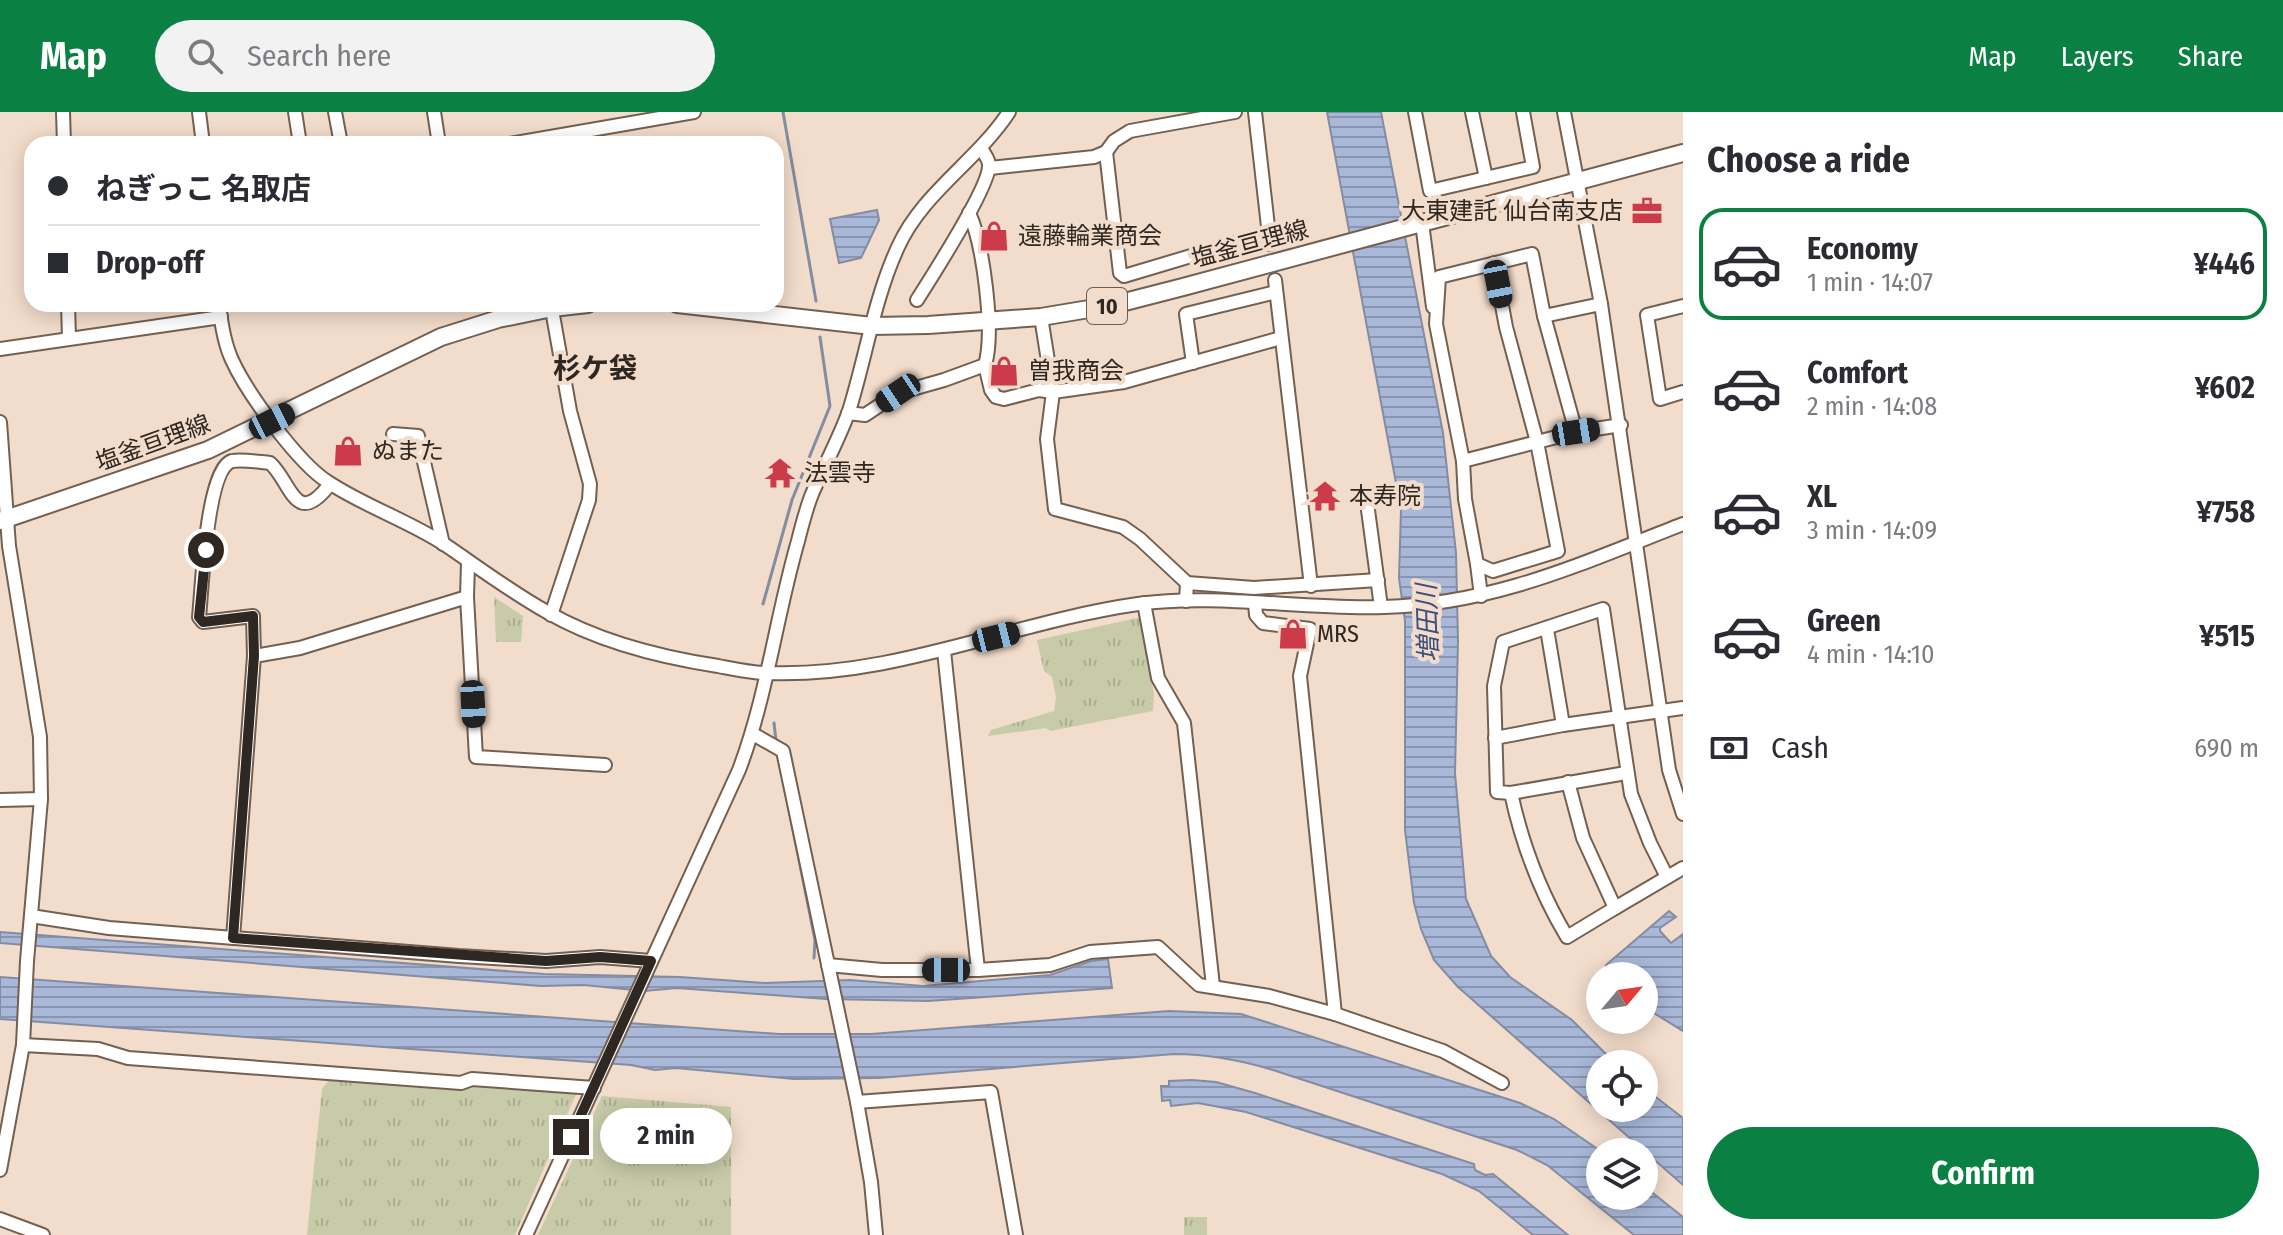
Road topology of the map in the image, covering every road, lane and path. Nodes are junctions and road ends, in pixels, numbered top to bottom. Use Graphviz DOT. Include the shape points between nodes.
graph roads {
  1 [pos="63,112"];
  2 [pos="199,112"];
  3 [pos="295,112"];
  4 [pos="335,112"];
  5 [pos="434,112"];
  6 [pos="694,112"];
  7 [pos="1009,112"];
  8 [pos="1235,112"];
  9 [pos="1255,112"];
  10 [pos="1415,112"];
  11 [pos="1472,112"];
  12 [pos="1523,112"];
  13 [pos="1564,112"];
  14 [pos="64,136"];
  15 [pos="202,136"];
  16 [pos="299,136"];
  17 [pos="340,136"];
  18 [pos="438,136"];
  19 [pos="557,136"];
  20 [pos="981,148"];
  21 [pos="1106,152"];
  22 [pos="1683,153"];
  23 [pos="990,168"];
  24 [pos="1486,178"];
  25 [pos="1578,181"];
  26 [pos="969,213"];
  27 [pos="1420,223"];
  28 [pos="1494,263"];
  29 [pos="917,300"];
  30 [pos="1601,304"];
  31 [pos="1683,306"];
  32 [pos="68,312"];
  33 [pos="214,312"];
  34 [pos="220,312"];
  35 [pos="527,312"];
  36 [pos="552,312"];
  37 [pos="748,312"];
  38 [pos="1544,316"];
  39 [pos="1041,317"];
  40 [pos="989,323"];
  41 [pos="1436,324"];
  42 [pos="872,326"];
  43 [pos="69,338"];
  44 [pos="1281,338"];
  45 [pos="0,349"];
  46 [pos="1193,363"];
  47 [pos="985,365"];
  48 [pos="1053,392"];
  49 [pos="1683,392"];
  50 [pos="848,413"];
  51 [pos="272,421"];
  52 [pos="0,422"];
  53 [pos="1621,425"];
  54 [pos="1576,432"];
  55 [pos="393,434"];
  56 [pos="1537,442"];
  57 [pos="1463,461"];
  58 [pos="330,484"];
  59 [pos="1368,510"];
  60 [pos="3,520"];
  61 [pos="1683,524"];
  62 [pos="1637,542"];
  63 [pos="443,544"];
  64 [pos="468,563"];
  65 [pos="1477,564"];
  66 [pos="1378,580"];
  67 [pos="1187,583"];
  68 [pos="1311,586"];
  69 [pos="467,597"];
  70 [pos="1475,597"];
  71 [pos="1186,601"];
  72 [pos="1144,603"];
  73 [pos="1255,603"];
  74 [pos="1386,607"];
  75 [pos="551,615"];
  76 [pos="1547,629"];
  77 [pos="944,651"];
  78 [pos="254,656"];
  79 [pos="765,673"];
  80 [pos="1683,708"];
  81 [pos="1662,711"];
  82 [pos="1618,718"];
  83 [pos="1563,725"];
  84 [pos="753,734"];
  85 [pos="1495,738"];
  86 [pos="605,765"];
  87 [pos="1626,773"];
  88 [pos="1568,782"];
  89 [pos="1511,793"];
  90 [pos="41,799"];
  91 [pos="0,800"];
  92 [pos="1683,814"];
  93 [pos="1683,868"];
  94 [pos="1667,877"];
  95 [pos="1615,908"];
  96 [pos="30,918"];
  97 [pos="233,938"];
  98 [pos="649,964"];
  99 [pos="828,967"];
  100 [pos="978,970"];
  101 [pos="1213,986"];
  102 [pos="1335,1014"];
  103 [pos="23,1045"];
  104 [pos="1502,1083"];
  105 [pos="594,1088"];
  106 [pos="857,1102"];
  107 [pos="0,1170"];
  108 [pos="0,1219"];
  109 [pos="43,1235"];
  110 [pos="526,1235"];
  111 [pos="876,1235"];
  112 [pos="1016,1235"];
  1 -- 14 [label="street"];
  2 -- 15 [label="street"];
  3 -- 16 [label="street"];
  4 -- 17 [label="street"];
  5 -- 18 [label="street"];
  6 -- 19 [label="street"];
  7 -- 20 [label="street"];
  8 -- 21 [label="street" via="1130,131"];
  9 -- 21 [label="street" via="1269,238 1124,276"];
  10 -- 24 [label="street" via="1430,191"];
  11 -- 24 [label="street"];
  12 -- 24 [label="street" via="1533,167"];
  13 -- 25 [label="street"];
  20 -- 23 [label="street"];
  20 -- 42 [label="street" via="936,193 898,246"];
  21 -- 23 [label="street"];
  22 -- 25 [label="main road, 塩釜亘理線 / 10"];
  23 -- 26 [label="street"];
  25 -- 27 [label="main road, 塩釜亘理線 / 10"];
  25 -- 30 [label="street"];
  26 -- 29 [label="street"];
  26 -- 40 [label="street" via="976,228"];
  27 -- 39 [label="main road, 塩釜亘理線 / 10" via="1113,305"];
  27 -- 41 [label="street"];
  28 -- 38 [label="street" via="1532,254"];
  28 -- 41 [label="street" via="1439,277"];
  28 -- 56 [label="street"];
  30 -- 38 [label="street"];
  30 -- 53 [label="street"];
  31 -- 49 [label="street" via="1647,315 1660,399"];
  32 -- 43 [label="street"];
  33 -- 43 [label="street"];
  34 -- 51 [label="street" via="230,356"];
  35 -- 51 [label="main road, 塩釜亘理線" via="441,337"];
  36 -- 75 [label="street" via="590,484"];
  37 -- 42 [label="main road, 塩釜亘理線 / 10"];
  38 -- 54 [label="street"];
  39 -- 40 [label="main road, 塩釜亘理線 / 10"];
  39 -- 48 [label="street"];
  40 -- 42 [label="main road, 塩釜亘理線 / 10"];
  40 -- 47 [label="street"];
  41 -- 57 [label="street"];
  42 -- 50 [label="street"];
  43 -- 45 [label="street"];
  44 -- 46 [label="street"];
  44 -- 46 [label="street" via="1276,286 1186,314"];
  44 -- 68 [label="street"];
  46 -- 48 [label="street" via="1124,382"];
  47 -- 48 [label="street" via="996,397"];
  47 -- 50 [label="street" via="898,393 865,415"];
  48 -- 67 [label="street" via="1047,439 1055,509 1123,527"];
  50 -- 79 [label="street" via="811,497"];
  51 -- 58 [label="street"];
  51 -- 60 [label="main road, 塩釜亘理線" via="194,455"];
  52 -- 60 [label="street" via="6,486"];
  53 -- 54 [label="street"];
  53 -- 62 [label="street"];
  54 -- 56 [label="street"];
  55 -- 63 [label="street" via="418,436"];
  56 -- 57 [label="street"];
  56 -- 65 [label="street" via="1558,551 1493,571"];
  57 -- 65 [label="street"];
  58 -- 63 [label="street"];
  58 -- 78 [label="street" via="320,498 301,502 270,463 232,461 220,474 213,490 199,617 210,623 253,616"];
  59 -- 66 [label="street"];
  60 -- 90 [label="street" via="40,737"];
  61 -- 62 [label="street"];
  62 -- 70 [label="street" via="1551,577"];
  62 -- 81 [label="street"];
  63 -- 64 [label="street"];
  64 -- 69 [label="street"];
  64 -- 75 [label="street"];
  65 -- 70 [label="street"];
  66 -- 68 [label="street"];
  66 -- 74 [label="street"];
  67 -- 68 [label="street"];
  67 -- 71 [label="street"];
  69 -- 78 [label="street" via="300,648"];
  69 -- 86 [label="street" via="476,757"];
  70 -- 74 [label="street"];
  71 -- 72 [label="street"];
  71 -- 73 [label="street"];
  72 -- 77 [label="street"];
  72 -- 101 [label="street" via="1158,678 1184,723"];
  73 -- 74 [label="street"];
  73 -- 102 [label="street" via="1263,623 1310,629 1300,676"];
  75 -- 79 [label="street" via="660,655"];
  76 -- 82 [label="street" via="1603,609"];
  76 -- 83 [label="street"];
  76 -- 85 [label="street" via="1503,642 1494,686"];
  77 -- 79 [label="street" via="854,669"];
  77 -- 100 [label="street"];
  78 -- 97 [label="street"];
  79 -- 84 [label="street"];
  80 -- 81 [label="street"];
  81 -- 82 [label="street"];
  81 -- 92 [label="street" via="1669,770"];
  82 -- 83 [label="street"];
  82 -- 87 [label="street"];
  83 -- 85 [label="street"];
  84 -- 98 [label="street"];
  84 -- 99 [label="street" via="783,751"];
  85 -- 89 [label="street" via="1497,792"];
  87 -- 88 [label="street"];
  87 -- 94 [label="street" via="1640,821"];
  88 -- 89 [label="street"];
  88 -- 95 [label="street" via="1583,838"];
  89 -- 95 [label="street" via="1529,861 1567,937"];
  90 -- 91 [label="street"];
  90 -- 96 [label="street"];
  93 -- 94 [label="street"];
  94 -- 95 [label="street"];
  96 -- 97 [label="street"];
  96 -- 103 [label="street"];
  97 -- 98 [label="street"];
  98 -- 105 [label="street"];
  99 -- 100 [label="street"];
  99 -- 106 [label="street"];
  100 -- 101 [label="street" via="1050,965 1090,952 1158,947 1199,985"];
  101 -- 102 [label="street"];
  102 -- 104 [label="street" via="1443,1051"];
  103 -- 105 [label="street" via="338,1075"];
  103 -- 107 [label="street"];
  105 -- 110 [label="street"];
  106 -- 111 [label="street"];
  106 -- 112 [label="street" via="991,1092"];
  108 -- 109 [label="street"];
}
